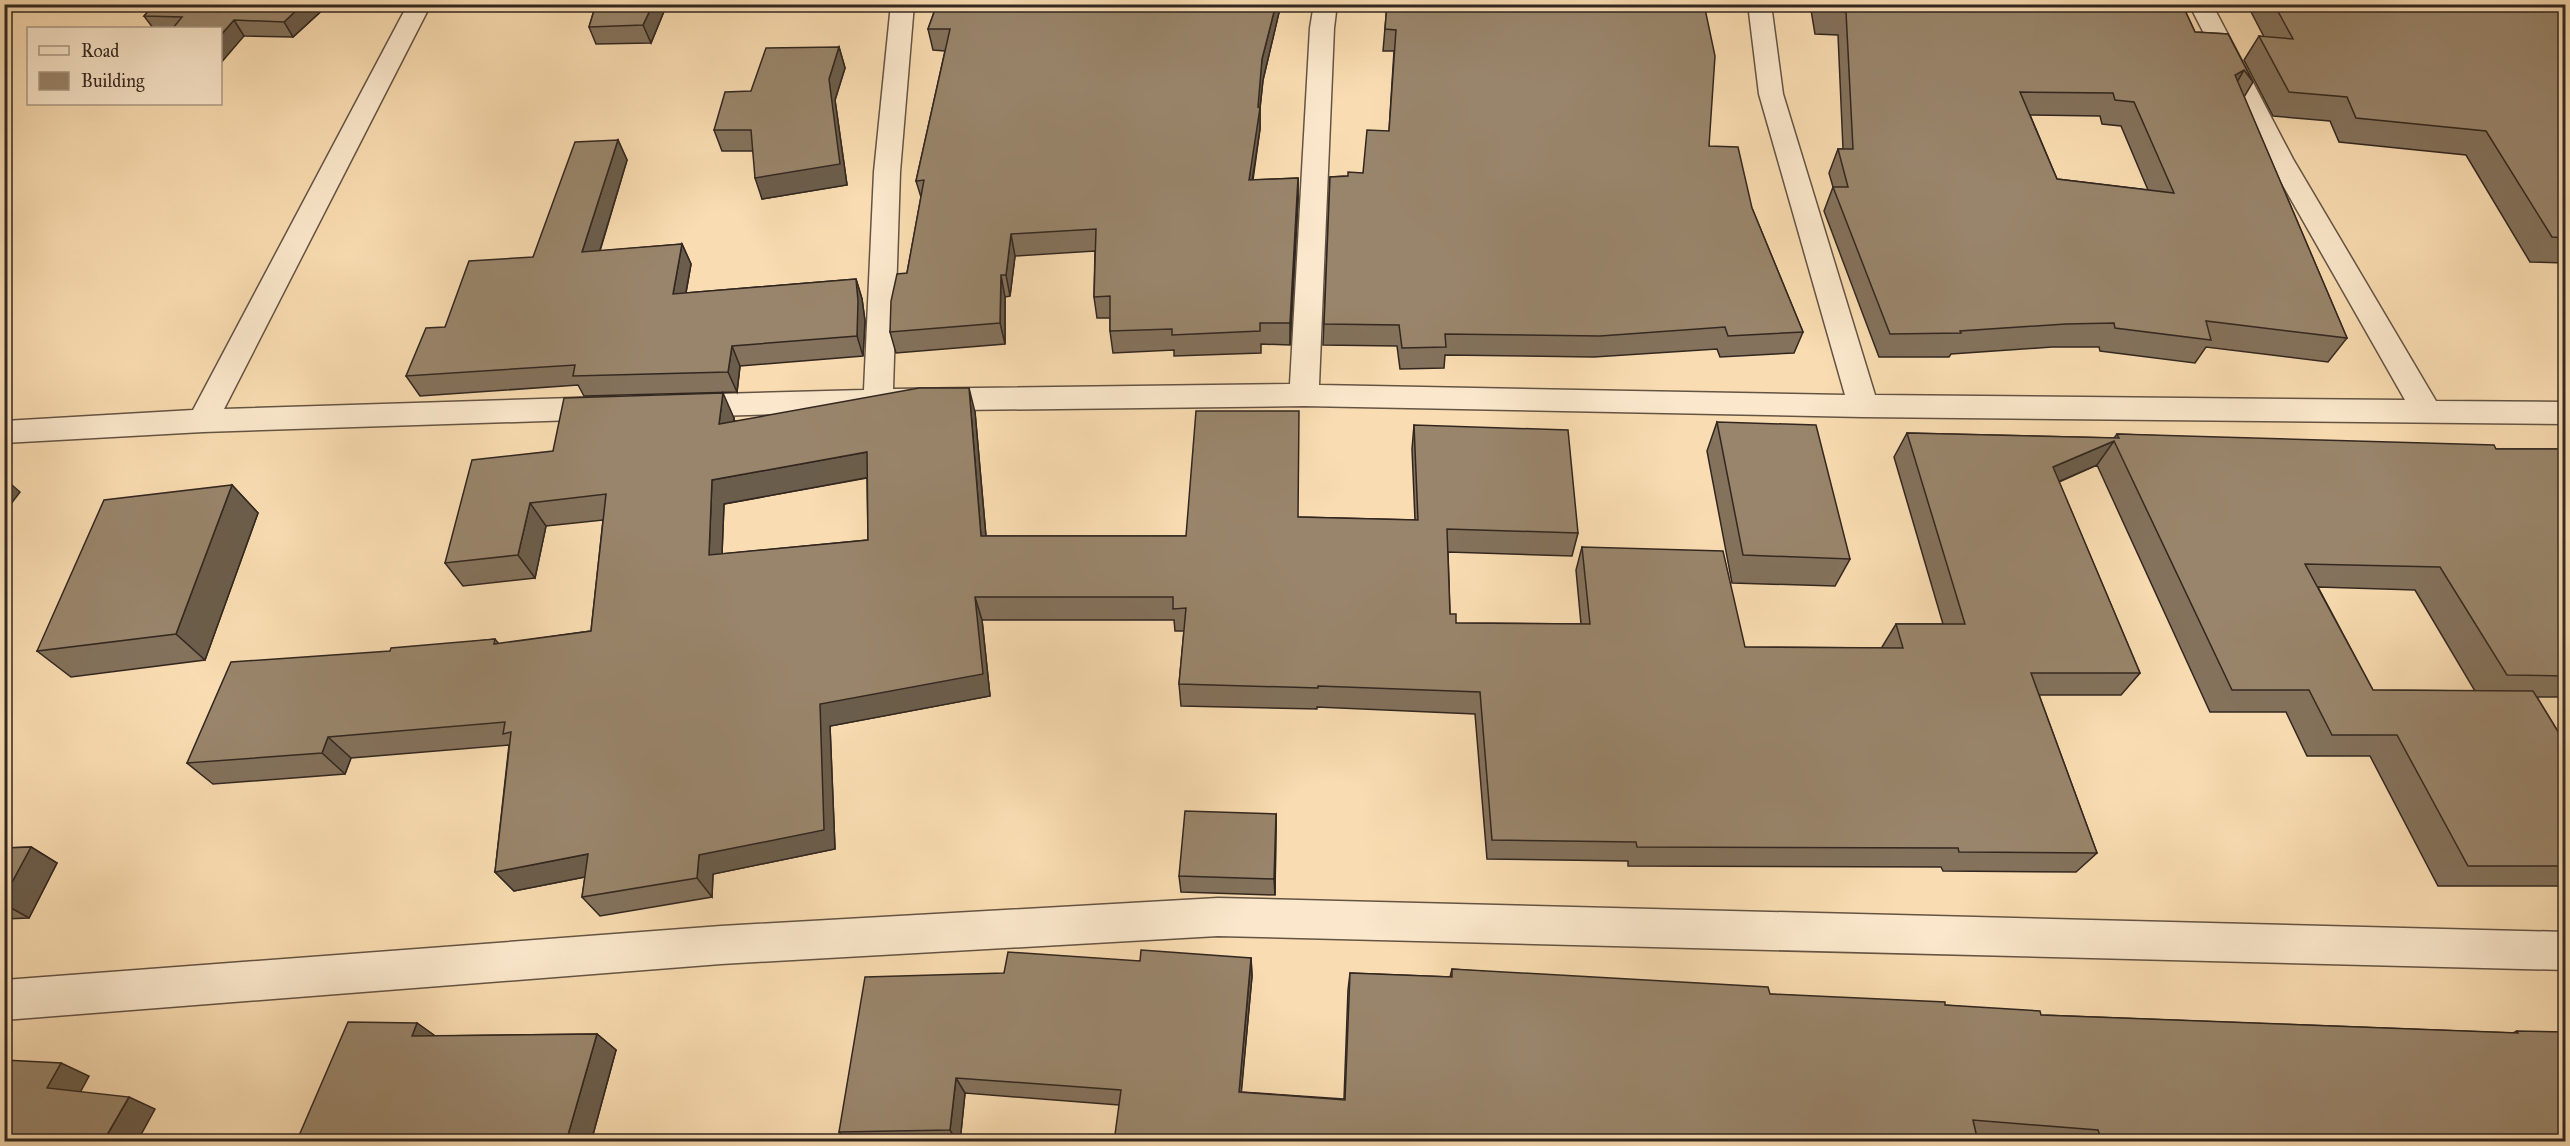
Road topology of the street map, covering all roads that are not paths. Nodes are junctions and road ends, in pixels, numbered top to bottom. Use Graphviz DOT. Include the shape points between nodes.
graph roads {
  1 [pos="420,4"];
  2 [pos="903,4"];
  3 [pos="1326,4"];
  4 [pos="1759,4"];
  5 [pos="2200,4"];
  6 [pos="1304,395"];
  7 [pos="878,400"];
  8 [pos="1863,406"];
  9 [pos="2426,410"];
  10 [pos="2565,413"];
  11 [pos="203,421"];
  12 [pos="4,432"];
  13 [pos="2565,951"];
  14 [pos="4,1000"];
  1 -- 11 [label="street"];
  2 -- 7 [label="street" via="887,172"];
  3 -- 6 [label="street"];
  4 -- 8 [label="street" via="1771,94"];
  5 -- 9 [label="street" via="2234,75 2314,220"];
  6 -- 7 [label="street"];
  6 -- 8 [label="street"];
  7 -- 11 [label="street"];
  8 -- 9 [label="street"];
  9 -- 10 [label="street"];
  11 -- 12 [label="street"];
  13 -- 14 [label="street" via="1218,917 721,945"];
}
